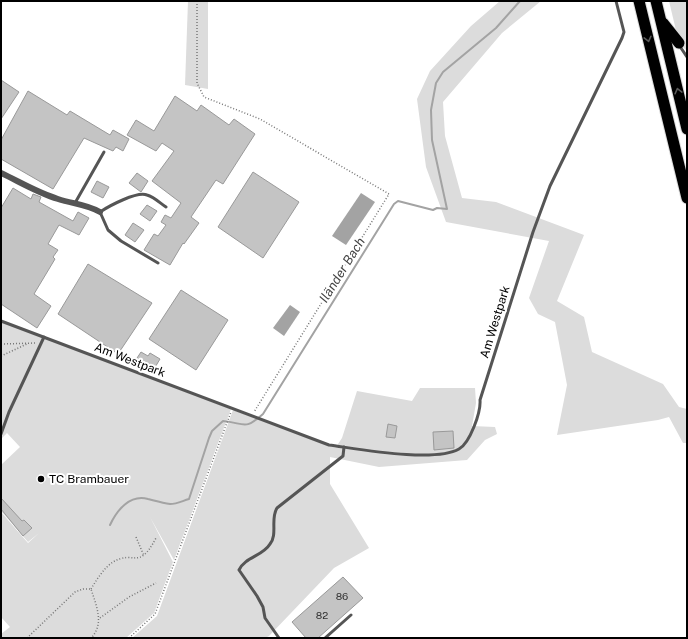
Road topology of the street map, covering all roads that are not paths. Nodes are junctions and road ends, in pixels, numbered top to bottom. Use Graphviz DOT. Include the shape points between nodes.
graph roads {
  1 [pos="616,1"];
  2 [pos="639,1"];
  3 [pos="656,1"];
  4 [pos="660,18"];
  5 [pos="678,43"];
  6 [pos="687,57"];
  7 [pos="687,129"];
  8 [pos="104,152"];
  9 [pos="1,173"];
  10 [pos="687,198"];
  11 [pos="75,203"];
  12 [pos="166,207"];
  13 [pos="100,212"];
  14 [pos="158,263"];
  15 [pos="1,321"];
  16 [pos="44,337"];
  17 [pos="1,434"];
  18 [pos="344,447"];
  19 [pos="351,614"];
  20 [pos="279,638"];
  21 [pos="325,638"];
  1 -- 18 [label="lane, Am Westpark" via="624,32 622,38 550,186 533,232 471,433 461,448 449,453 425,455"];
  2 -- 10 [label="highway, one-way"];
  3 -- 4 [label="highway"];
  4 -- 5 [label="highway"];
  7 -- 4 [label="highway, one-way"];
  5 -- 6 [label="lane"];
  8 -- 11 [label="lane"];
  9 -- 11 [label="street" via="43,193"];
  11 -- 13 [label="street" via="88,205"];
  12 -- 13 [label="lane" via="147,194 141,194 110,205"];
  13 -- 14 [label="lane" via="108,230 121,241"];
  15 -- 16 [label="lane, Am Westpark"];
  16 -- 17 [label="lane"];
  16 -- 18 [label="lane, Am Westpark" via="329,445"];
  18 -- 20 [label="lane" via="343,456 277,508 273,514 273,540 270,546 242,565 239,570 257,596 265,618"];
  19 -- 21 [label="lane"];
}
